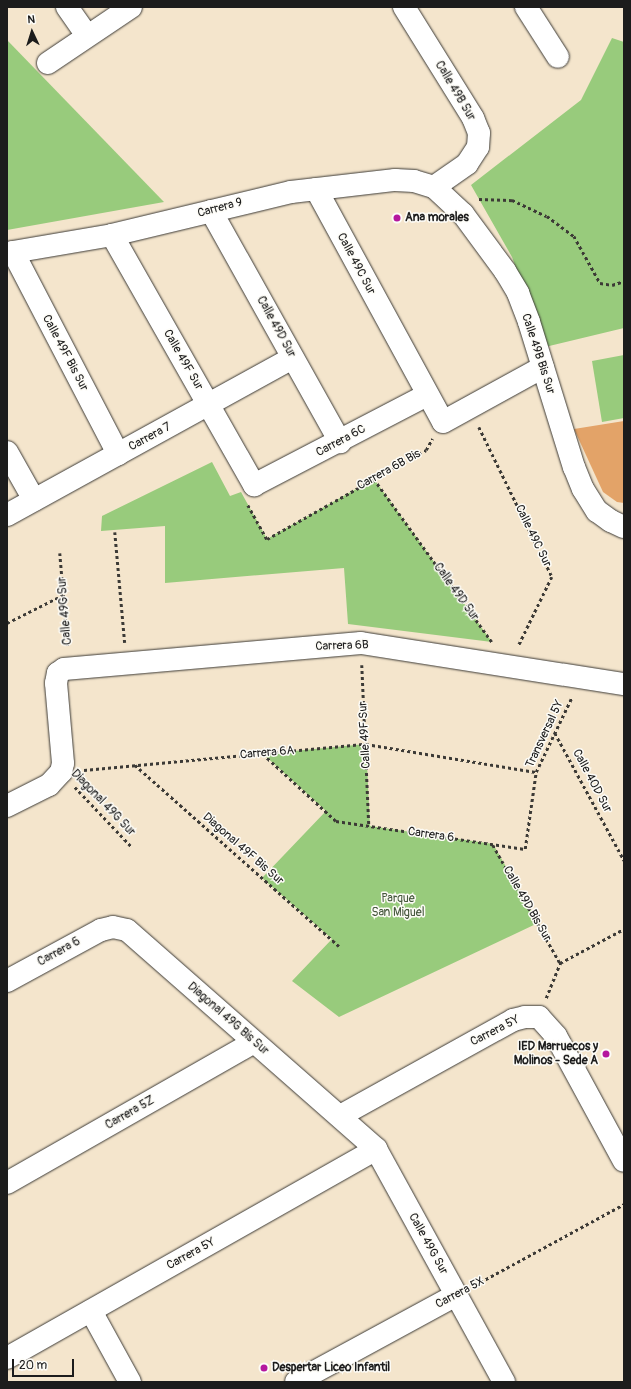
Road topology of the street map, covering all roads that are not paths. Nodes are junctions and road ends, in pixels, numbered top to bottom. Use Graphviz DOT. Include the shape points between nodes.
graph roads {
  1 [pos="67,7"];
  2 [pos="131,7"];
  3 [pos="404,7"];
  4 [pos="526,7"];
  5 [pos="87,36"];
  6 [pos="558,57"];
  7 [pos="48,63"];
  8 [pos="434,187"];
  9 [pos="316,189"];
  10 [pos="211,211"];
  11 [pos="112,235"];
  12 [pos="10,253"];
  13 [pos="293,358"];
  14 [pos="543,367"];
  15 [pos="427,394"];
  16 [pos="209,405"];
  17 [pos="340,442"];
  18 [pos="7,452"];
  19 [pos="118,454"];
  20 [pos="254,485"];
  21 [pos="34,500"];
  22 [pos="7,515"];
  23 [pos="624,527"];
  24 [pos="624,684"];
  25 [pos="7,806"];
  26 [pos="113,927"];
  27 [pos="7,981"];
  28 [pos="254,1042"];
  29 [pos="340,1116"];
  30 [pos="376,1150"];
  31 [pos="624,1161"];
  32 [pos="7,1184"];
  33 [pos="456,1295"];
  34 [pos="91,1310"];
  35 [pos="7,1358"];
  36 [pos="130,1382"];
  37 [pos="296,1382"];
  38 [pos="504,1382"];
  1 -- 5 [label="street"];
  2 -- 5 [label="street"];
  3 -- 8 [label="street, Calle 49B Sur" via="473,118 478,133 478,147 467,164"];
  4 -- 6 [label="street"];
  5 -- 7 [label="street"];
  8 -- 9 [label="street, Carrera 9" via="414,181 395,180"];
  8 -- 14 [label="street, Calle 49B Bis Sur" via="452,202 484,242 518,293"];
  9 -- 10 [label="street, Carrera 9" via="261,198"];
  9 -- 15 [label="street, Calle 49C Sur"];
  10 -- 11 [label="street, Carrera 9"];
  10 -- 13 [label="street, Calle 49D Sur"];
  11 -- 12 [label="street, Carrera 9"];
  11 -- 16 [label="street, Calle 49F Sur"];
  12 -- 19 [label="street, Calle 49F Bis Sur"];
  13 -- 16 [label="street, Carrera 7"];
  13 -- 17 [label="street, Calle 49D Sur"];
  14 -- 15 [label="street, Calle 49C Sur" via="443,422"];
  14 -- 23 [label="street, Calle 49B Bis Sur" via="574,467 584,489 597,511"];
  15 -- 17 [label="street, Carrera 6C"];
  16 -- 19 [label="street, Carrera 7"];
  16 -- 20 [label="street, Calle 49F Sur"];
  17 -- 20 [label="street, Carrera 6C"];
  18 -- 21 [label="street"];
  19 -- 21 [label="street, Carrera 7"];
  21 -- 22 [label="street, Carrera 7"];
  24 -- 25 [label="street, Carrera 6B" via="361,643 64,671 56,683 63,763 61,772 49,785"];
  26 -- 27 [label="street, Carrera 6" via="101,930"];
  26 -- 28 [label="street, Diagonal 49G Bis Sur" via="127,930"];
  28 -- 29 [label="street, Diagonal 49G Bis Sur"];
  28 -- 32 [label="street, Carrera 5Z"];
  29 -- 30 [label="street, Calle 49G Sur"];
  29 -- 31 [label="street, Carrera 5Y" via="512,1020 525,1016 539,1017 556,1036"];
  30 -- 33 [label="street, Calle 49G Sur"];
  30 -- 34 [label="street, Carrera 5Y"];
  33 -- 37 [label="street, Carrera 5X"];
  33 -- 38 [label="street, Calle 49G Sur"];
  34 -- 35 [label="street, Carrera 5Y"];
  34 -- 36 [label="street"];
}
